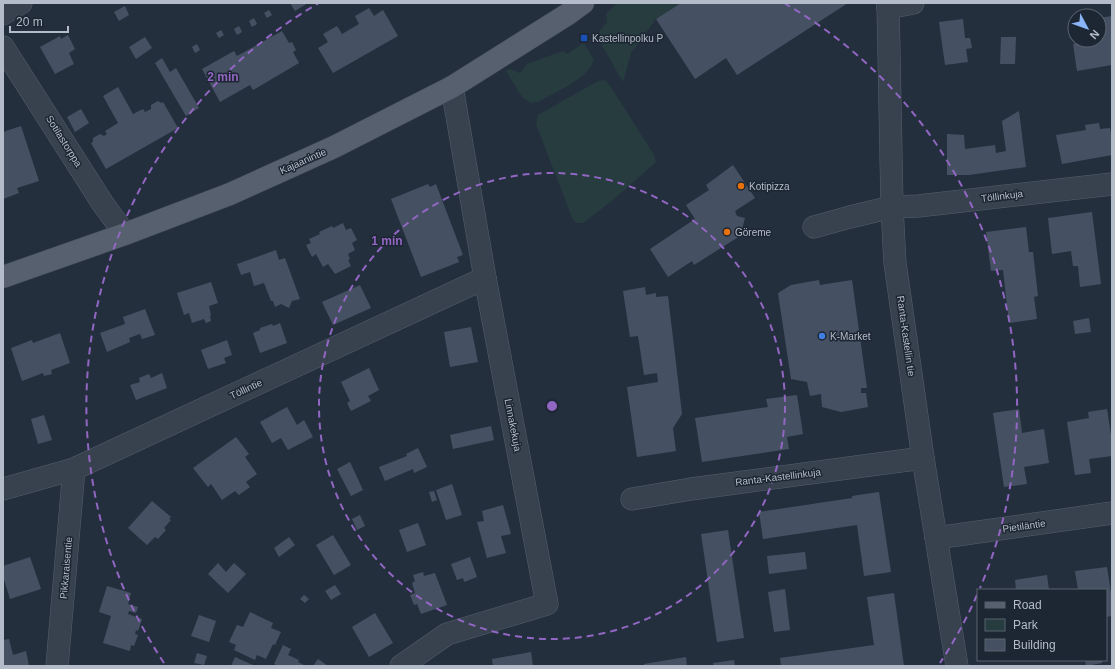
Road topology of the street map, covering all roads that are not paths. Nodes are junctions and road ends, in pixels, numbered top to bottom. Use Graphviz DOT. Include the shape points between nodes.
graph roads {
  1 [pos="21,3"];
  2 [pos="583,3"];
  3 [pos="913,3"];
  4 [pos="888,5"];
  5 [pos="3,14"];
  6 [pos="3,47"];
  7 [pos="452,87"];
  8 [pos="1112,184"];
  9 [pos="892,207"];
  10 [pos="814,227"];
  11 [pos="125,234"];
  12 [pos="3,277"];
  13 [pos="485,278"];
  14 [pos="923,458"];
  15 [pos="74,469"];
  16 [pos="3,489"];
  17 [pos="632,499"];
  18 [pos="1112,513"];
  19 [pos="936,538"];
  20 [pos="57,666"];
  21 [pos="401,666"];
  22 [pos="957,666"];
  1 -- 5 [label="street"];
  2 -- 7 [label="main road, Kajaanintie"];
  3 -- 4 [label="street"];
  4 -- 9 [label="street, Ranta-Kastellin tie"];
  6 -- 11 [label="street, Sotilastorppa" via="103,204"];
  7 -- 11 [label="main road, Kajaanintie" via="334,147 230,194"];
  7 -- 13 [label="street, Linnakekuja"];
  8 -- 9 [label="street, Töllinkuja"];
  9 -- 10 [label="street, Töllinkuja"];
  9 -- 14 [label="street, Ranta-Kastellin tie" via="895,262"];
  11 -- 12 [label="main road, Kajaanintie"];
  13 -- 15 [label="street, Töllintie"];
  13 -- 21 [label="street, Linnakekuja" via="547,604 447,634"];
  14 -- 17 [label="street, Ranta-Kastellinkuja" via="691,488"];
  14 -- 19 [label="street, Ranta-Kastellin tie"];
  15 -- 16 [label="street, Töllintie"];
  15 -- 20 [label="street, Pikkaraisentie"];
  18 -- 19 [label="street, Pietiläntie"];
  19 -- 22 [label="street, Ranta-Kastellin tie"];
}
